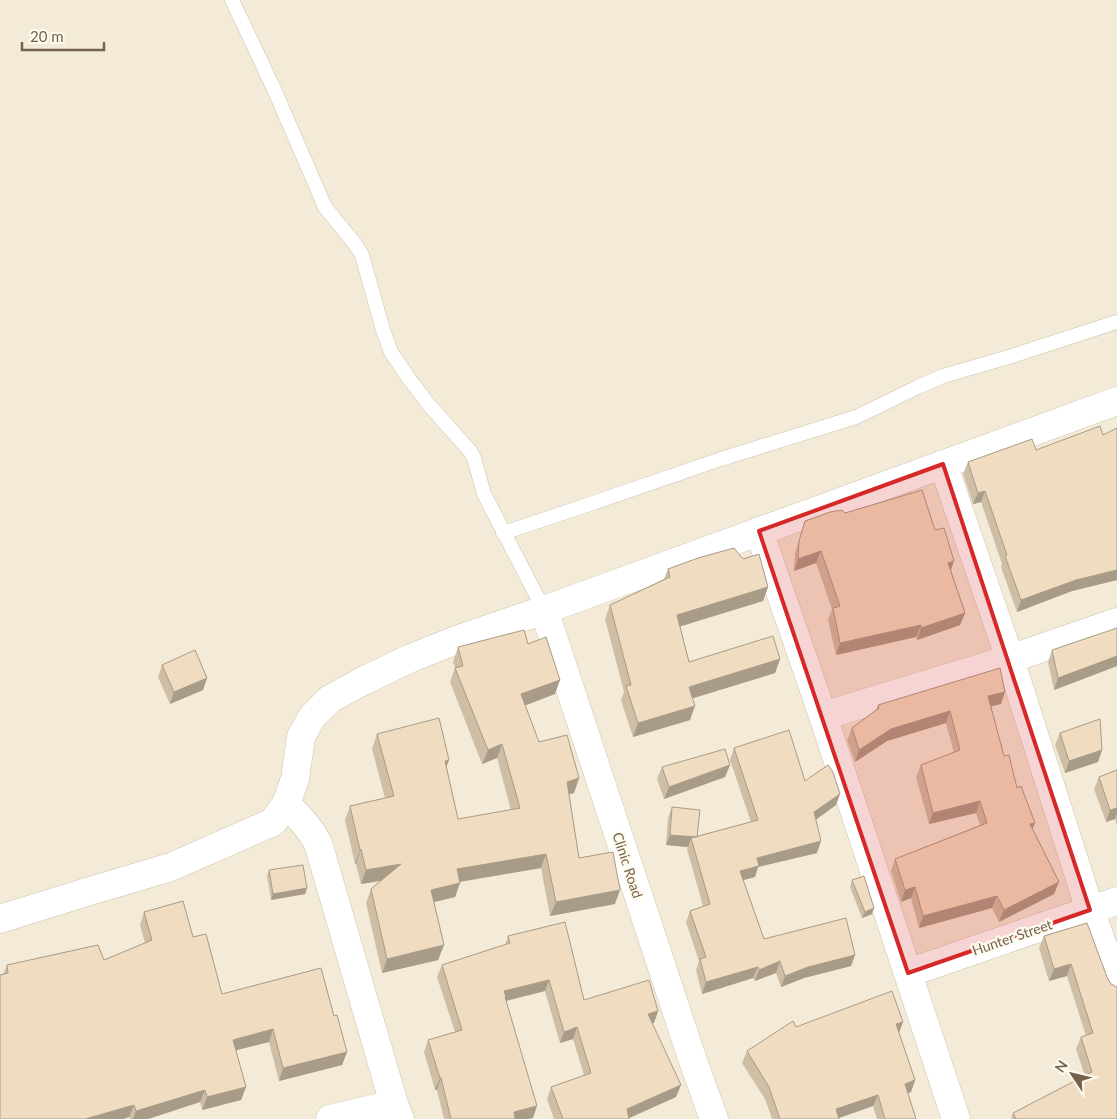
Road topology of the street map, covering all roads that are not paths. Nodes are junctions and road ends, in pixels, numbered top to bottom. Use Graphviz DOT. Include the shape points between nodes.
graph roads {
  1 [pos="232,0"];
  2 [pos="1117,322"];
  3 [pos="1117,401"];
  4 [pos="943,464"];
  5 [pos="759,531"];
  6 [pos="503,533"];
  7 [pos="544,610"];
  8 [pos="1117,622"];
  9 [pos="1010,659"];
  10 [pos="823,716"];
  11 [pos="286,804"];
  12 [pos="1117,901"];
  13 [pos="1090,910"];
  14 [pos="0,919"];
  15 [pos="908,973"];
  16 [pos="1117,984"];
  17 [pos="397,1111"];
  18 [pos="710,1118"];
  19 [pos="330,1119"];
  20 [pos="956,1119"];
  1 -- 6 [label="lane" via="325,207 362,256 391,352 430,406 470,451 484,494"];
  2 -- 6 [label="lane" via="943,376 856,417"];
  3 -- 4 [label="street"];
  4 -- 5 [label="street"];
  4 -- 9 [label="street"];
  5 -- 7 [label="street"];
  5 -- 10 [label="street"];
  6 -- 7 [label="lane"];
  7 -- 11 [label="street" via="411,658 330,700 312,718 301,737 295,779"];
  7 -- 18 [label="street, Clinic Road"];
  8 -- 9 [label="street"];
  9 -- 10 [label="street"];
  9 -- 13 [label="street"];
  10 -- 15 [label="street"];
  11 -- 14 [label="street" via="273,822 171,867"];
  11 -- 17 [label="street" via="308,826 318,844"];
  12 -- 13 [label="street, Hunter Street"];
  13 -- 15 [label="street, Hunter Street"];
  13 -- 16 [label="street"];
  15 -- 20 [label="street"];
  17 -- 19 [label="street"];
}
